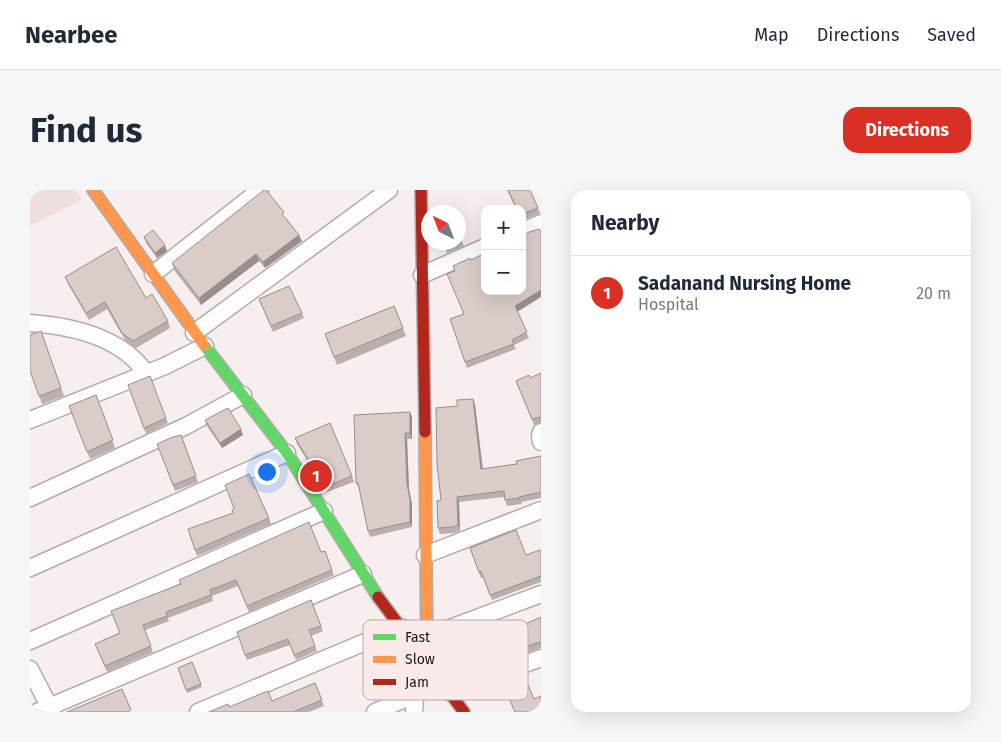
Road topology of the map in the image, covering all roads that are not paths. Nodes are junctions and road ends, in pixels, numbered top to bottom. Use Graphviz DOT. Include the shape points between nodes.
graph roads {
  1 [pos="93,190"];
  2 [pos="260,190"];
  3 [pos="389,190"];
  4 [pos="424,191"];
  5 [pos="541,223"];
  6 [pos="526,229"];
  7 [pos="481,249"];
  8 [pos="153,274"];
  9 [pos="422,275"];
  10 [pos="30,323"];
  11 [pos="194,333"];
  12 [pos="206,346"];
  13 [pos="146,373"];
  14 [pos="243,395"];
  15 [pos="30,420"];
  16 [pos="541,432"];
  17 [pos="541,442"];
  18 [pos="287,453"];
  19 [pos="30,498"];
  20 [pos="541,510"];
  21 [pos="324,512"];
  22 [pos="425,555"];
  23 [pos="30,568"];
  24 [pos="363,574"];
  25 [pos="541,594"];
  26 [pos="396,620"];
  27 [pos="424,620"];
  28 [pos="487,620"];
  29 [pos="30,641"];
  30 [pos="363,643"];
  31 [pos="541,658"];
  32 [pos="528,663"];
  33 [pos="30,669"];
  34 [pos="402,700"];
  35 [pos="455,700"];
  36 [pos="46,710"];
  37 [pos="198,712"];
  38 [pos="375,712"];
  39 [pos="464,712"];
  1 -- 8 [label="street"];
  2 -- 8 [label="street"];
  3 -- 11 [label="street"];
  4 -- 9 [label="street"];
  5 -- 6 [label="street"];
  7 -- 9 [label="street"];
  8 -- 11 [label="street"];
  9 -- 22 [label="street" via="426,375"];
  10 -- 13 [label="street" via="68,327 109,343 140,364"];
  11 -- 12 [label="street"];
  12 -- 13 [label="street"];
  12 -- 14 [label="street"];
  13 -- 15 [label="street"];
  14 -- 18 [label="street"];
  14 -- 19 [label="street" via="186,426"];
  16 -- 17 [label="street"];
  18 -- 21 [label="street"];
  18 -- 23 [label="street"];
  20 -- 22 [label="street"];
  21 -- 24 [label="street"];
  21 -- 29 [label="street"];
  22 -- 27 [label="street"];
  24 -- 26 [label="street"];
  24 -- 36 [label="street"];
  25 -- 28 [label="street"];
  30 -- 37 [label="street"];
  31 -- 32 [label="street"];
  33 -- 36 [label="street"];
  34 -- 38 [label="street"];
  35 -- 39 [label="street"];
}
